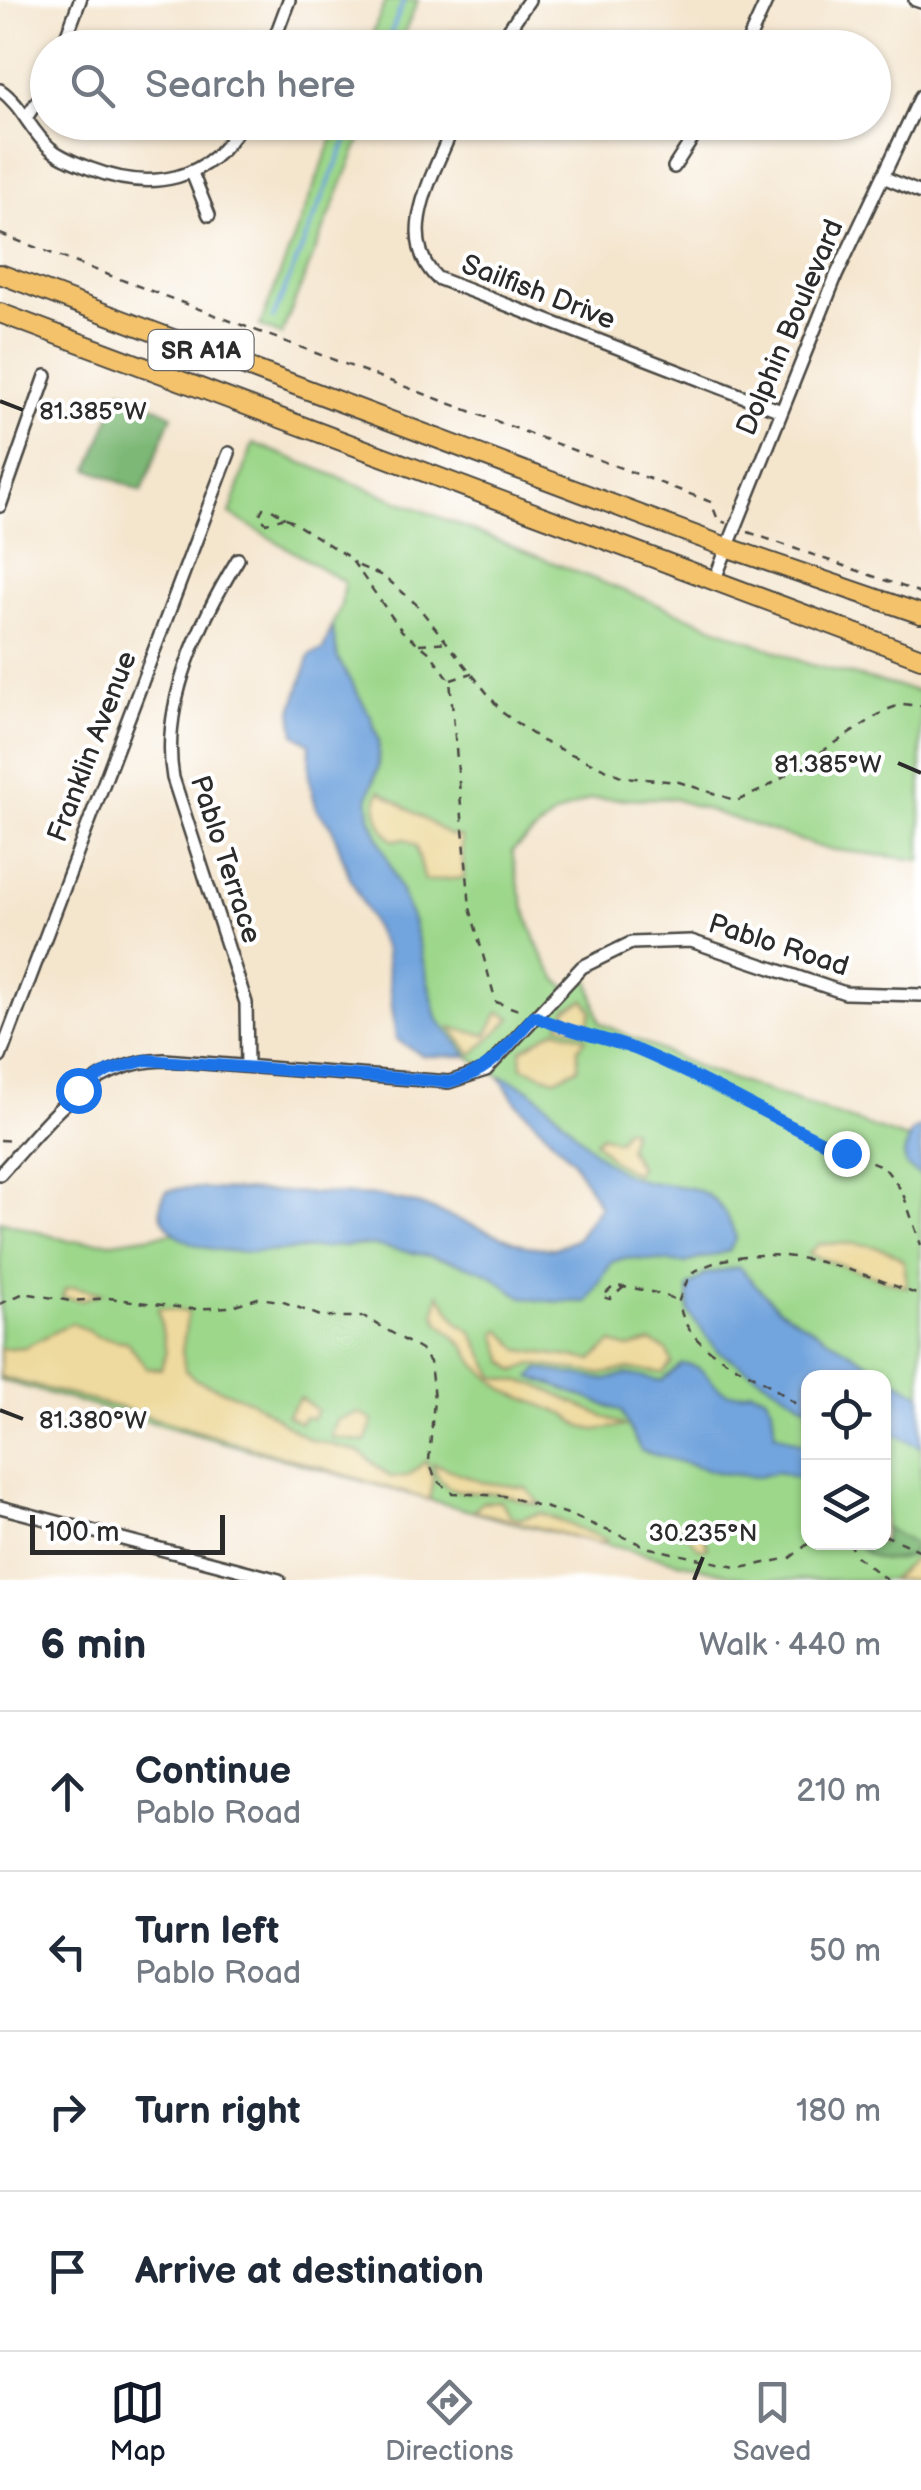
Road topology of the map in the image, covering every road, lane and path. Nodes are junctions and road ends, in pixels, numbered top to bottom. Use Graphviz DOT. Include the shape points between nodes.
graph roads {
  1 [pos="80,0"];
  2 [pos="288,0"];
  3 [pos="530,0"];
  4 [pos="767,0"];
  5 [pos="69,30"];
  6 [pos="277,30"];
  7 [pos="509,30"];
  8 [pos="753,30"];
  9 [pos="0,90"];
  10 [pos="921,96"];
  11 [pos="30,112"];
  12 [pos="26,118"];
  13 [pos="30,123"];
  14 [pos="43,140"];
  15 [pos="230,140"];
  16 [pos="448,140"];
  17 [pos="691,140"];
  18 [pos="674,167"];
  19 [pos="192,174"];
  20 [pos="883,177"];
  21 [pos="921,193"];
  22 [pos="209,216"];
  23 [pos="0,234"];
  24 [pos="0,274"];
  25 [pos="0,313"];
  26 [pos="46,376"];
  27 [pos="354,408"];
  28 [pos="781,410"];
  29 [pos="342,442"];
  30 [pos="229,453"];
  31 [pos="0,506"];
  32 [pos="286,518"];
  33 [pos="734,526"];
  34 [pos="726,548"];
  35 [pos="238,560"];
  36 [pos="358,565"];
  37 [pos="714,582"];
  38 [pos="921,593"];
  39 [pos="921,614"];
  40 [pos="450,642"];
  41 [pos="417,644"];
  42 [pos="921,658"];
  43 [pos="474,673"];
  44 [pos="450,680"];
  45 [pos="921,706"];
  46 [pos="921,995"];
  47 [pos="534,1016"];
  48 [pos="0,1058"];
  49 [pos="246,1066"];
  50 [pos="0,1174"];
  51 [pos="921,1245"];
  52 [pos="624,1286"];
  53 [pos="921,1296"];
  54 [pos="679,1300"];
  55 [pos="0,1304"];
  56 [pos="801,1408"];
  57 [pos="0,1506"];
  58 [pos="891,1538"];
  59 [pos="801,1549"];
  60 [pos="853,1550"];
  61 [pos="921,1551"];
  62 [pos="280,1580"];
  63 [pos="887,1580"];
  1 -- 5 [label="street"];
  2 -- 6 [label="street"];
  3 -- 7 [label="street"];
  4 -- 8 [label="street"];
  9 -- 12 [label="street"];
  10 -- 20 [label="street, Dolphin Boulevard"];
  11 -- 12 [label="street"];
  12 -- 13 [label="street"];
  14 -- 19 [label="street" via="51,150 106,174 157,182"];
  15 -- 19 [label="street"];
  16 -- 28 [label="street, Sailfish Drive" via="418,222 418,249 437,278"];
  17 -- 18 [label="street"];
  19 -- 22 [label="street"];
  20 -- 21 [label="street"];
  20 -- 28 [label="street, Dolphin Boulevard"];
  23 -- 33 [label="path" via="711,502 718,520"];
  24 -- 27 [label="main road, SR A1A"];
  25 -- 29 [label="main road, SR A1A"];
  26 -- 31 [label="street"];
  27 -- 29 [label="main road"];
  27 -- 34 [label="main road, SR A1A"];
  28 -- 33 [label="street, Dolphin Boulevard"];
  29 -- 37 [label="main road, SR A1A"];
  30 -- 48 [label="street, Franklin Avenue"];
  32 -- 32 [label="path" via="267,508 259,516 266,523"];
  32 -- 36 [label="path"];
  33 -- 34 [label="street, Dolphin Boulevard"];
  33 -- 38 [label="path"];
  34 -- 37 [label="street, Dolphin Boulevard"];
  34 -- 39 [label="main road, SR A1A"];
  35 -- 49 [label="street, Pablo Terrace" via="204,622 180,688 170,742 173,778 246,1003"];
  36 -- 40 [label="path" via="399,588"];
  36 -- 41 [label="path"];
  37 -- 42 [label="main road, SR A1A"];
  40 -- 41 [label="path"];
  40 -- 43 [label="path"];
  41 -- 44 [label="path"];
  43 -- 44 [label="path"];
  43 -- 45 [label="path" via="503,713 552,747 622,777 680,782 737,800 886,710"];
  44 -- 47 [label="path" via="473,924 496,1002"];
  46 -- 47 [label="street, Pablo Road" via="846,993 708,945 656,939 595,958"];
  47 -- 49 [label="street, Pablo Road" via="486,1070 449,1082"];
  47 -- 51 [label="path" via="650,1056 884,1167 902,1190"];
  49 -- 50 [label="street, Pablo Road" via="146,1060 108,1071 78,1090"];
  52 -- 54 [label="path"];
  53 -- 54 [label="path" via="827,1263 770,1256 697,1270"];
  54 -- 56 [label="path" via="686,1323 713,1354"];
  55 -- 59 [label="path" via="24,1293 192,1308 258,1298 323,1317 365,1316 430,1362 429,1462 436,1480 452,1493 504,1496 650,1548 741,1568 790,1558"];
  57 -- 62 [label="street"];
  58 -- 61 [label="path"];
  60 -- 63 [label="path"];
}
